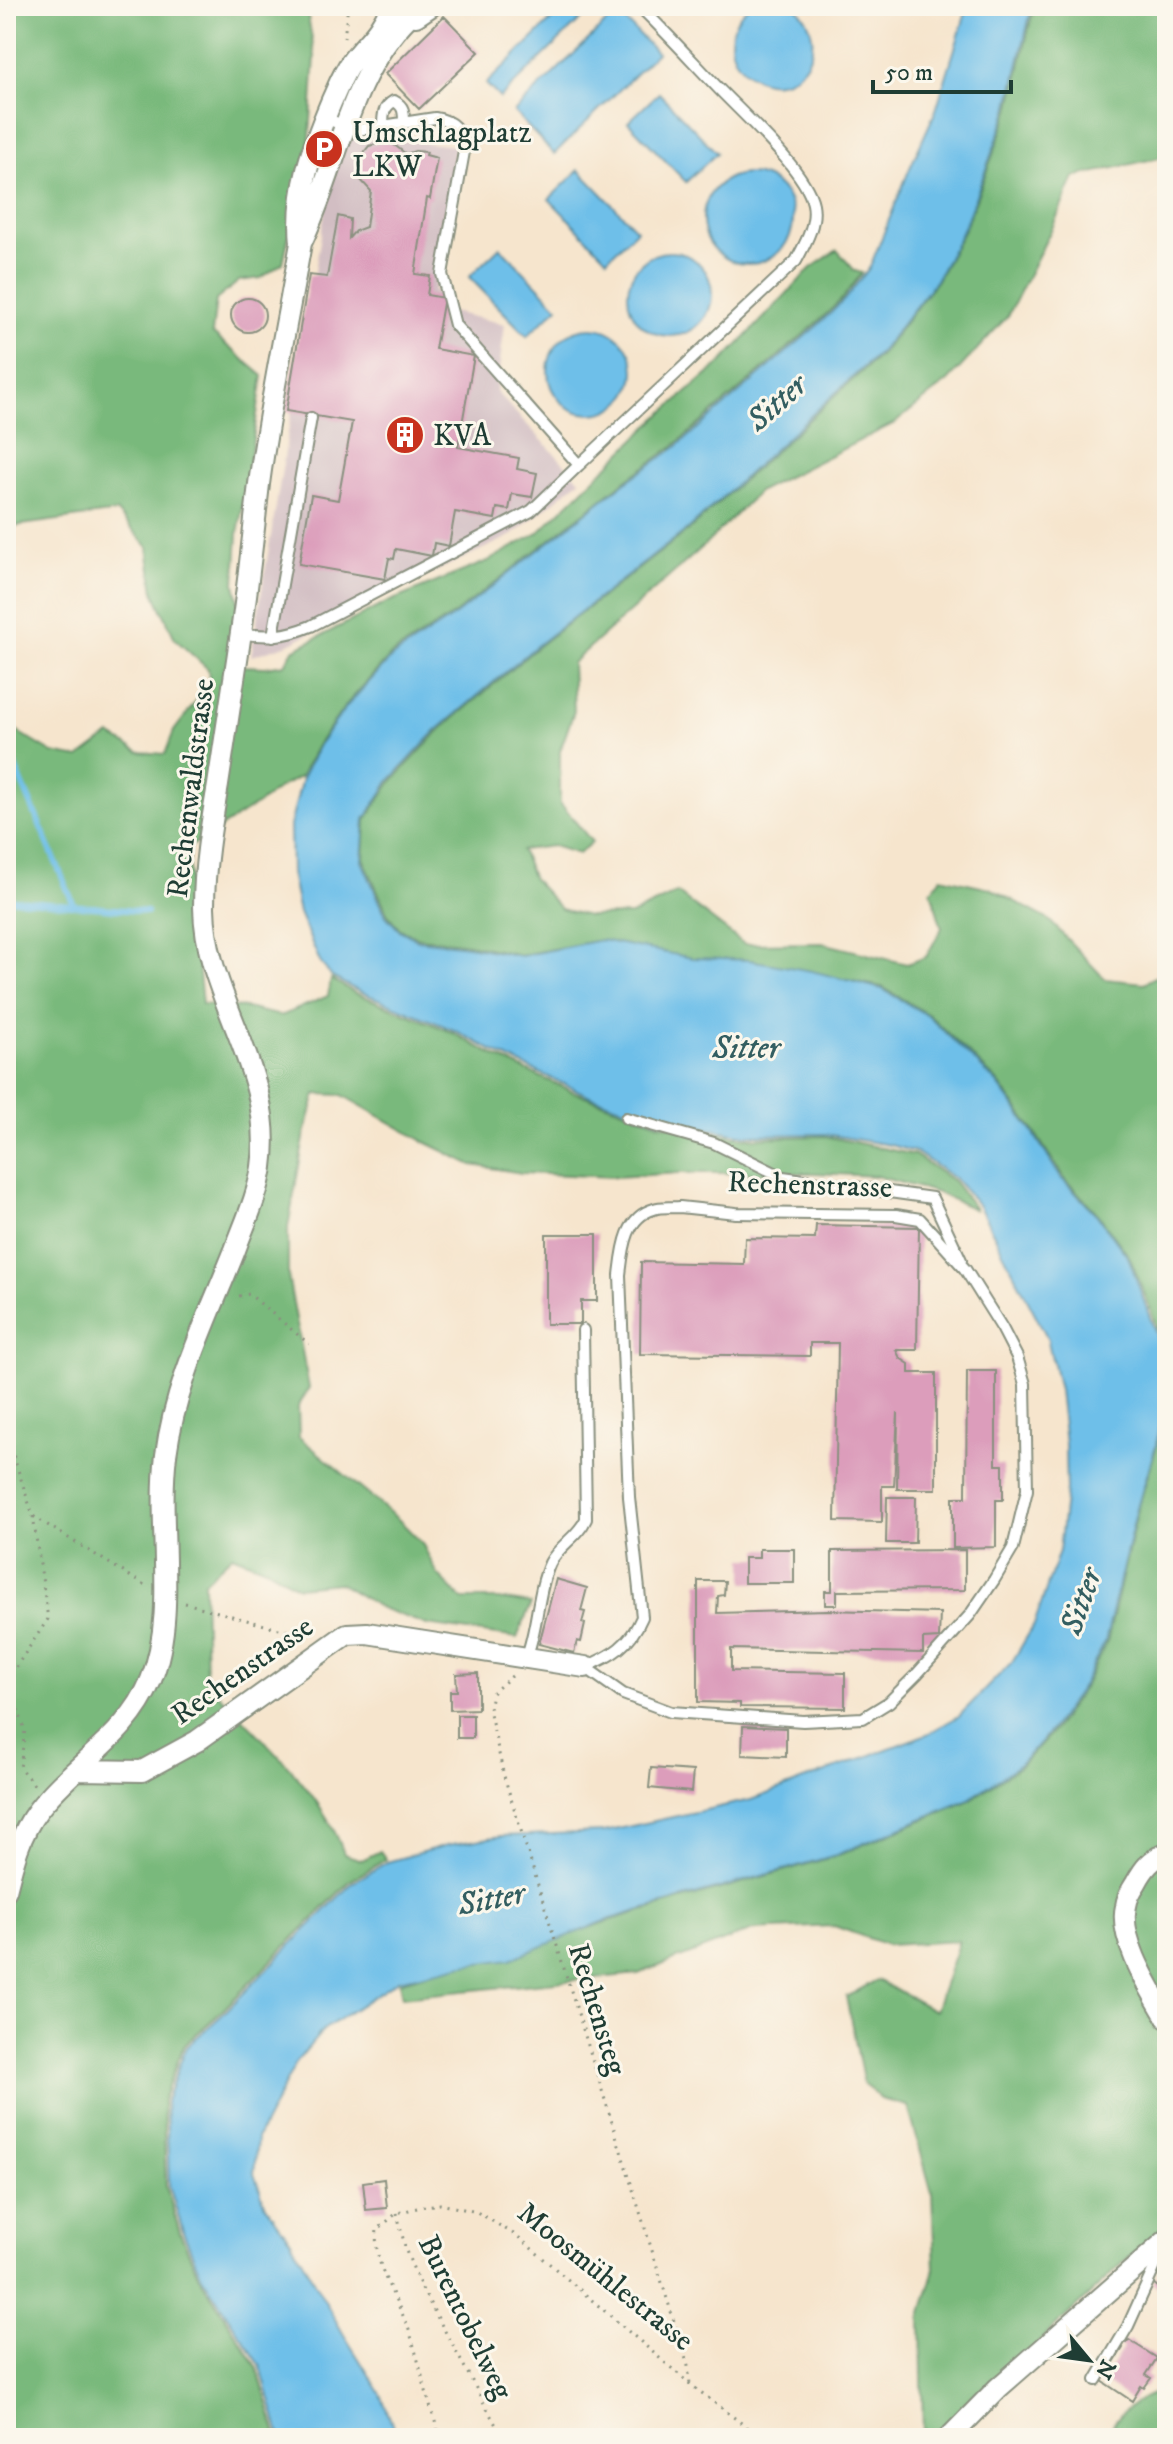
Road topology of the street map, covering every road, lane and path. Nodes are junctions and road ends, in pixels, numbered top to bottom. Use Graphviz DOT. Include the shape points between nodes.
graph roads {
  1 [pos="348,6"];
  2 [pos="431,6"];
  3 [pos="639,6"];
  4 [pos="398,9"];
  5 [pos="352,60"];
  6 [pos="334,122"];
  7 [pos="404,123"];
  8 [pos="383,127"];
  9 [pos="311,418"];
  10 [pos="579,465"];
  11 [pos="241,633"];
  12 [pos="273,636"];
  13 [pos="626,1118"];
  14 [pos="965,1269"];
  15 [pos="215,1300"];
  16 [pos="583,1330"];
  17 [pos="309,1344"];
  18 [pos="6,1433"];
  19 [pos="33,1516"];
  20 [pos="153,1590"];
  21 [pos="174,1599"];
  22 [pos="331,1643"];
  23 [pos="526,1658"];
  24 [pos="585,1667"];
  25 [pos="79,1770"];
  26 [pos="38,1791"];
  27 [pos="1167,1853"];
  28 [pos="6,1890"];
  29 [pos="1167,2018"];
  30 [pos="397,2213"];
  31 [pos="1167,2242"];
  32 [pos="1096,2380"];
  33 [pos="690,2384"];
  34 [pos="441,2438"];
  35 [pos="503,2438"];
  36 [pos="761,2438"];
  37 [pos="949,2438"];
  1 -- 5 [label="path" via="342,51"];
  2 -- 4 [label="street" via="423,13"];
  3 -- 10 [label="lane" via="777,150 806,187 814,216 796,261"];
  4 -- 5 [label="street, Rechenwaldstrasse"];
  4 -- 6 [label="street, Rechenwaldstrasse" via="386,41"];
  5 -- 6 [label="street, Rechenwaldstrasse"];
  6 -- 8 [label="lane" via="357,130"];
  6 -- 11 [label="street, Rechenwaldstrasse" via="302,186 301,243 259,484"];
  7 -- 8 [label="lane"];
  7 -- 8 [label="lane" via="404,111 394,101 383,113"];
  7 -- 10 [label="lane" via="447,120 459,130 465,146 442,274 455,325"];
  9 -- 12 [label="lane"];
  10 -- 12 [label="lane" via="531,511 311,626"];
  11 -- 12 [label="lane"];
  11 -- 15 [label="street, Rechenwaldstrasse" via="207,856 205,928 219,983 257,1084 264,1147 255,1197"];
  13 -- 14 [label="lane" via="714,1143 783,1177 932,1198"];
  14 -- 24 [label="lane, Rechenstrasse" via="1002,1328 1025,1384 1027,1490 1013,1548 1001,1569 970,1615 917,1674 889,1702 863,1718 803,1721 671,1712 623,1694"];
  14 -- 24 [label="lane, Rechenstrasse" via="920,1219 896,1215 680,1207 653,1209 634,1221 620,1275 629,1497 642,1617 634,1635 608,1657"];
  15 -- 17 [label="path" via="249,1294"];
  15 -- 25 [label="street, Rechenwaldstrasse" via="172,1417 165,1458 160,1655 134,1713"];
  16 -- 23 [label="lane" via="586,1519 550,1563"];
  18 -- 19 [label="path"];
  19 -- 20 [label="path"];
  19 -- 26 [label="path" via="48,1619 8,1679 25,1730 20,1768"];
  21 -- 22 [label="path"];
  22 -- 23 [label="street, Rechenstrasse" via="347,1634 367,1633"];
  22 -- 25 [label="street, Rechenstrasse" via="197,1741 142,1771"];
  23 -- 24 [label="street, Rechenstrasse"];
  23 -- 33 [label="path, Rechensteg" via="492,1693 489,1709 504,1776"];
  25 -- 28 [label="street" via="35,1814"];
  27 -- 29 [label="street" via="1146,1865 1125,1907 1126,1929 1144,1979"];
  30 -- 33 [label="path, Moosmühlestrasse" via="440,2204 477,2212 517,2236"];
  30 -- 34 [label="path" via="377,2230 375,2246 409,2330"];
  30 -- 35 [label="path, Burentobelweg" via="421,2287"];
  31 -- 32 [label="lane"];
  31 -- 37 [label="street" via="998,2388"];
  33 -- 36 [label="path, Moosmühlestrasse"];
}
